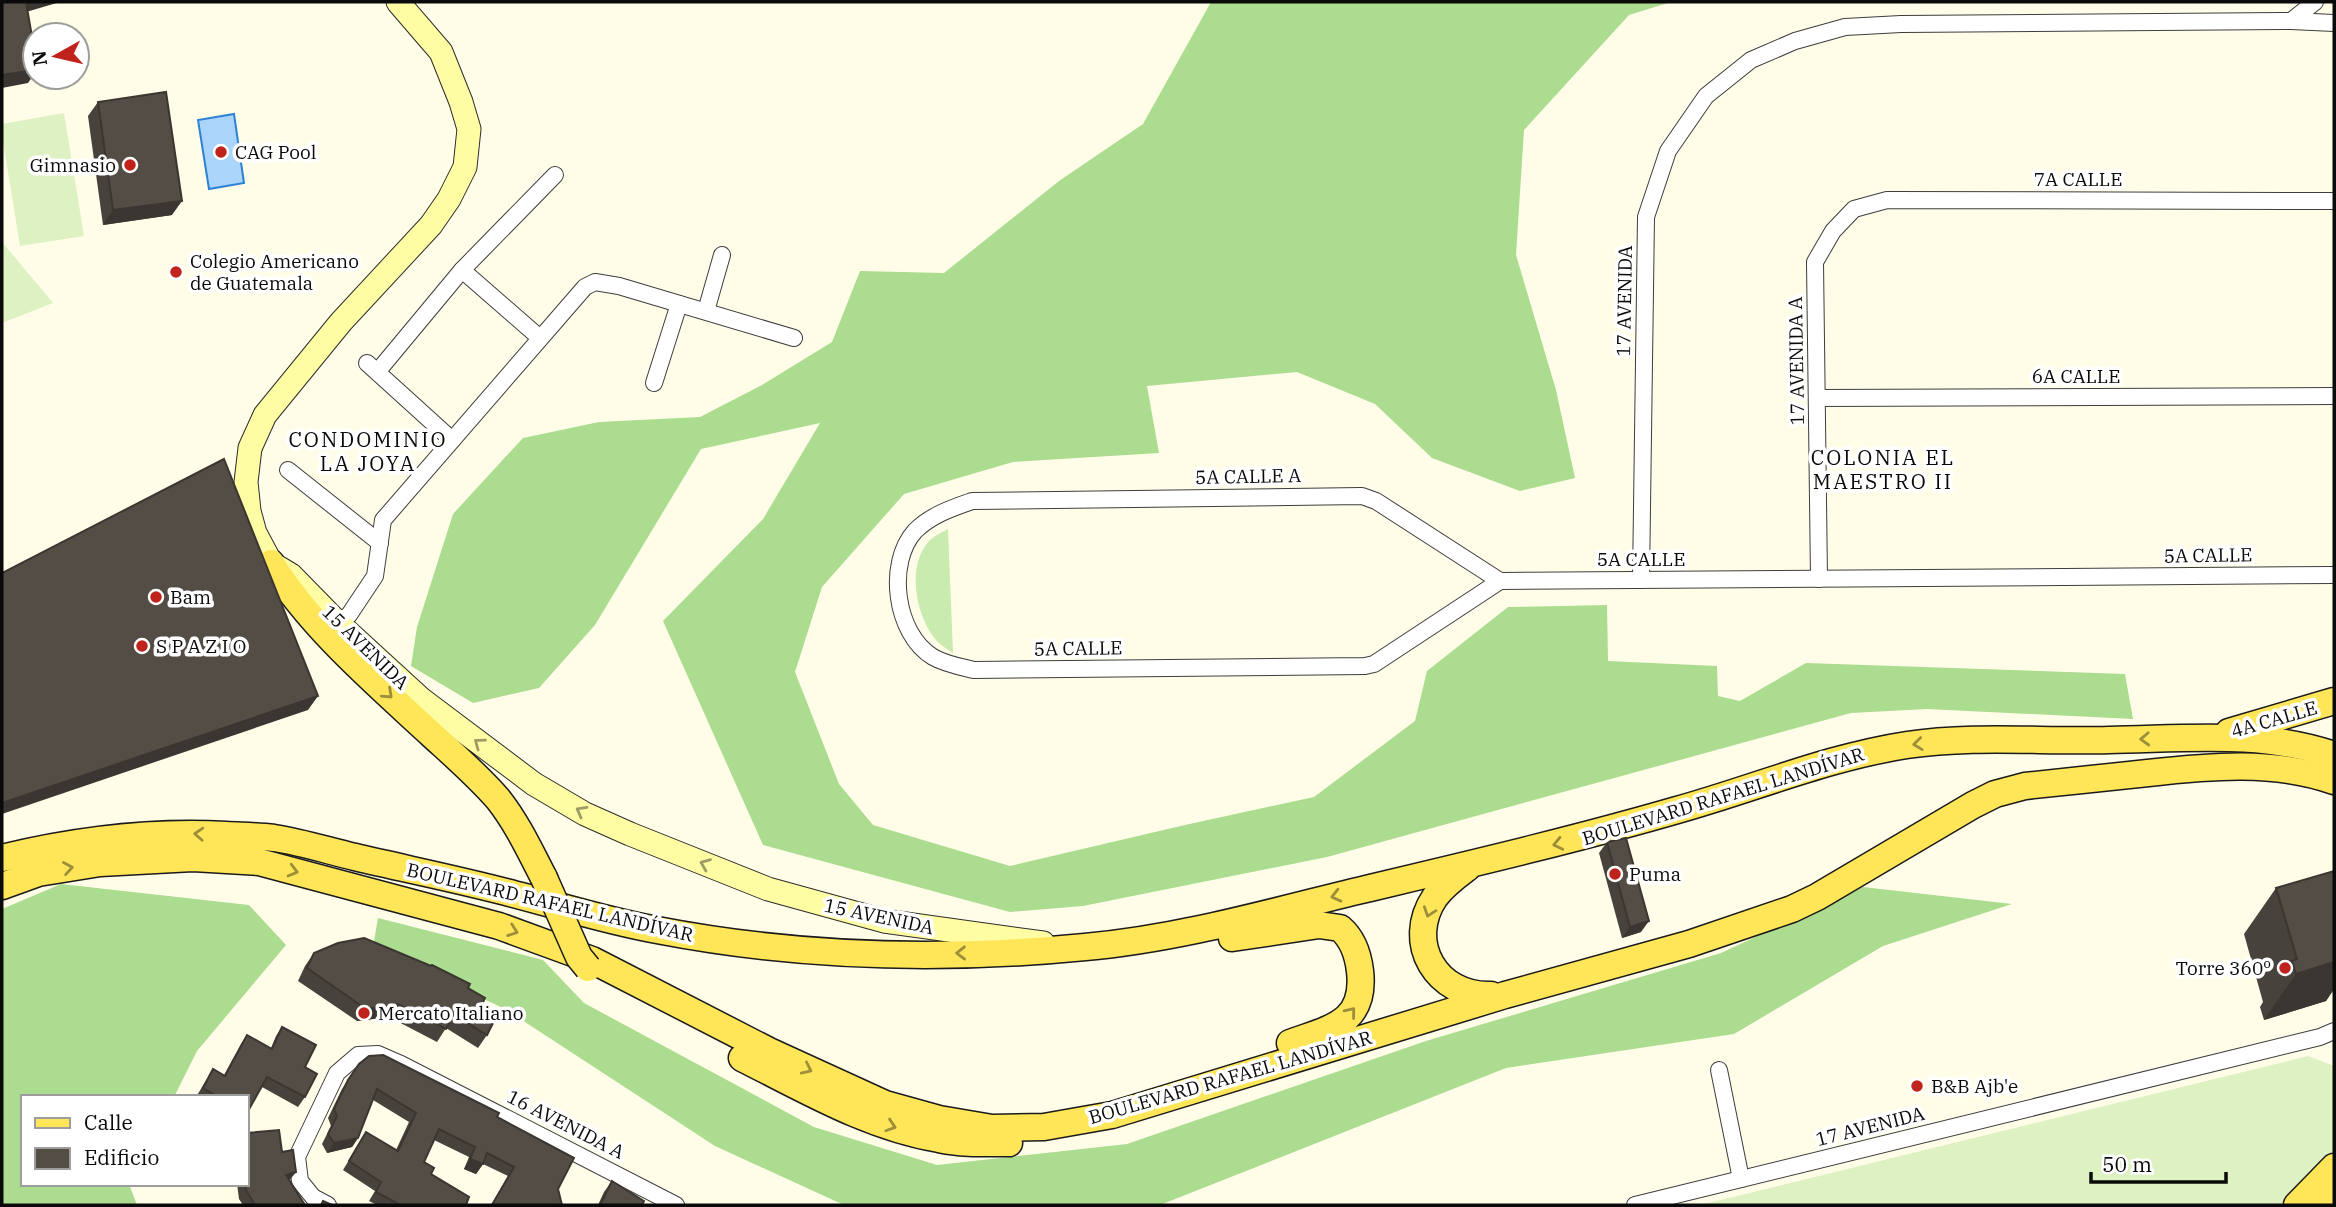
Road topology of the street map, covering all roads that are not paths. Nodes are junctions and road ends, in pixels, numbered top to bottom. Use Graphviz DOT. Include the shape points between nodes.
graph roads {
  1 [pos="398,2"];
  2 [pos="2315,2"];
  3 [pos="2291,21"];
  4 [pos="2334,23"];
  5 [pos="555,175"];
  6 [pos="2334,201"];
  7 [pos="1833,231"];
  8 [pos="722,255"];
  9 [pos="462,270"];
  10 [pos="679,304"];
  11 [pos="706,312"];
  12 [pos="541,338"];
  13 [pos="794,338"];
  14 [pos="654,383"];
  15 [pos="2334,396"];
  16 [pos="1817,398"];
  17 [pos="452,440"];
  18 [pos="288,470"];
  19 [pos="972,501"];
  20 [pos="380,543"];
  21 [pos="273,568"];
  22 [pos="2334,575"];
  23 [pos="1819,579"];
  24 [pos="1641,580"];
  25 [pos="1500,581"];
  26 [pos="338,623"];
  27 [pos="2334,701"];
  28 [pos="2214,737"];
  29 [pos="2334,755"];
  30 [pos="2334,781"];
  31 [pos="2,858"];
  32 [pos="1474,863"];
  33 [pos="2,886"];
  34 [pos="1145,941"];
  35 [pos="1078,948"];
  36 [pos="1504,995"];
  37 [pos="2330,1037"];
  38 [pos="1719,1070"];
  39 [pos="1217,1083"];
  40 [pos="2334,1167"];
  41 [pos="1741,1179"];
  42 [pos="2334,1198"];
  43 [pos="328,1205"];
  44 [pos="676,1205"];
  45 [pos="1635,1205"];
  46 [pos="2297,1205"];
  47 [pos="2327,1205"];
  1 -- 21 [label="street, 15 AVENIDA" via="441,52 469,129 466,167 431,225 341,322 265,415 250,448 246,482 255,533"];
  2 -- 3 [label="street"];
  3 -- 4 [label="street, 17 AVENIDA"];
  3 -- 24 [label="street, 17 AVENIDA" via="1845,27 1751,60 1706,96 1668,151 1646,216"];
  5 -- 9 [label="street"];
  6 -- 7 [label="street, 7A CALLE" via="1887,200 1854,209"];
  7 -- 16 [label="street, 17 AVENIDA A" via="1815,262"];
  8 -- 11 [label="street"];
  9 -- 12 [label="street"];
  9 -- 17 [label="street" via="372,367"];
  10 -- 11 [label="street"];
  10 -- 12 [label="street" via="595,282 585,287"];
  10 -- 14 [label="street"];
  11 -- 13 [label="street"];
  12 -- 17 [label="street"];
  15 -- 16 [label="street, 6A CALLE"];
  16 -- 23 [label="street, 17 AVENIDA A"];
  17 -- 20 [label="street" via="383,520"];
  18 -- 20 [label="street"];
  19 -- 25 [label="street, 5A CALLE A" via="1362,496"];
  19 -- 25 [label="street, 5A CALLE" via="941,513 915,532 900,559 897,579 906,625 918,643 932,656 974,670 1365,666"];
  20 -- 26 [label="street" via="375,576 349,615"];
  21 -- 26 [label="street, 15 AVENIDA" via="291,575"];
  21 -- 39 [label="main road, one-way, bridge" via="366,674 499,800 520,831 579,957 604,984 639,1005 846,1110 953,1142 1076,1139 1183,1104"];
  22 -- 23 [label="street, 5A CALLE"];
  23 -- 24 [label="street, 5A CALLE"];
  24 -- 25 [label="street, 5A CALLE"];
  35 -- 26 [label="street, 15 AVENIDA, one-way" via="884,921 768,889 629,834 534,784 421,699"];
  27 -- 28 [label="main road, 4A CALLE"];
  28 -- 29 [label="main road, BOULEVARD RAFAEL LANDÍVAR" via="2279,743"];
  28 -- 32 [label="main road, BOULEVARD RAFAEL LANDÍVAR, one-way" via="1950,740 1907,745 1865,753 1570,841"];
  30 -- 36 [label="main road, BOULEVARD RAFAEL LANDÍVAR" via="2275,767 2222,765 2025,786 1972,805 1792,909 1689,944"];
  35 -- 31 [label="main road, BOULEVARD RAFAEL LANDÍVAR, one-way" via="909,954 763,947 624,923 274,838 186,833 115,836"];
  32 -- 34 [label="main road, BOULEVARD RAFAEL LANDÍVAR, one-way"];
  32 -- 36 [label="main road, one-way" via="1433,899 1425,925 1425,950 1434,970 1457,990"];
  33 -- 39 [label="main road, BOULEVARD RAFAEL LANDÍVAR, one-way" via="38,873 100,863 193,858 259,862 499,926 592,960 769,1051 885,1104 992,1128 1044,1127 1112,1115"];
  34 -- 35 [label="main road, BOULEVARD RAFAEL LANDÍVAR"];
  39 -- 34 [label="main road, one-way" via="1261,1054 1338,1026 1353,1011 1361,983 1351,940 1340,928 1319,925 1198,944"];
  36 -- 39 [label="main road, BOULEVARD RAFAEL LANDÍVAR"];
  37 -- 41 [label="street, 17 AVENIDA"];
  38 -- 41 [label="street"];
  40 -- 46 [label="main road"];
  41 -- 45 [label="street, 17 AVENIDA"];
  42 -- 47 [label="main road"];
  43 -- 44 [label="street, 16 AVENIDA A" via="313,1197 300,1181 296,1157 337,1073 358,1055 378,1054"];
}
